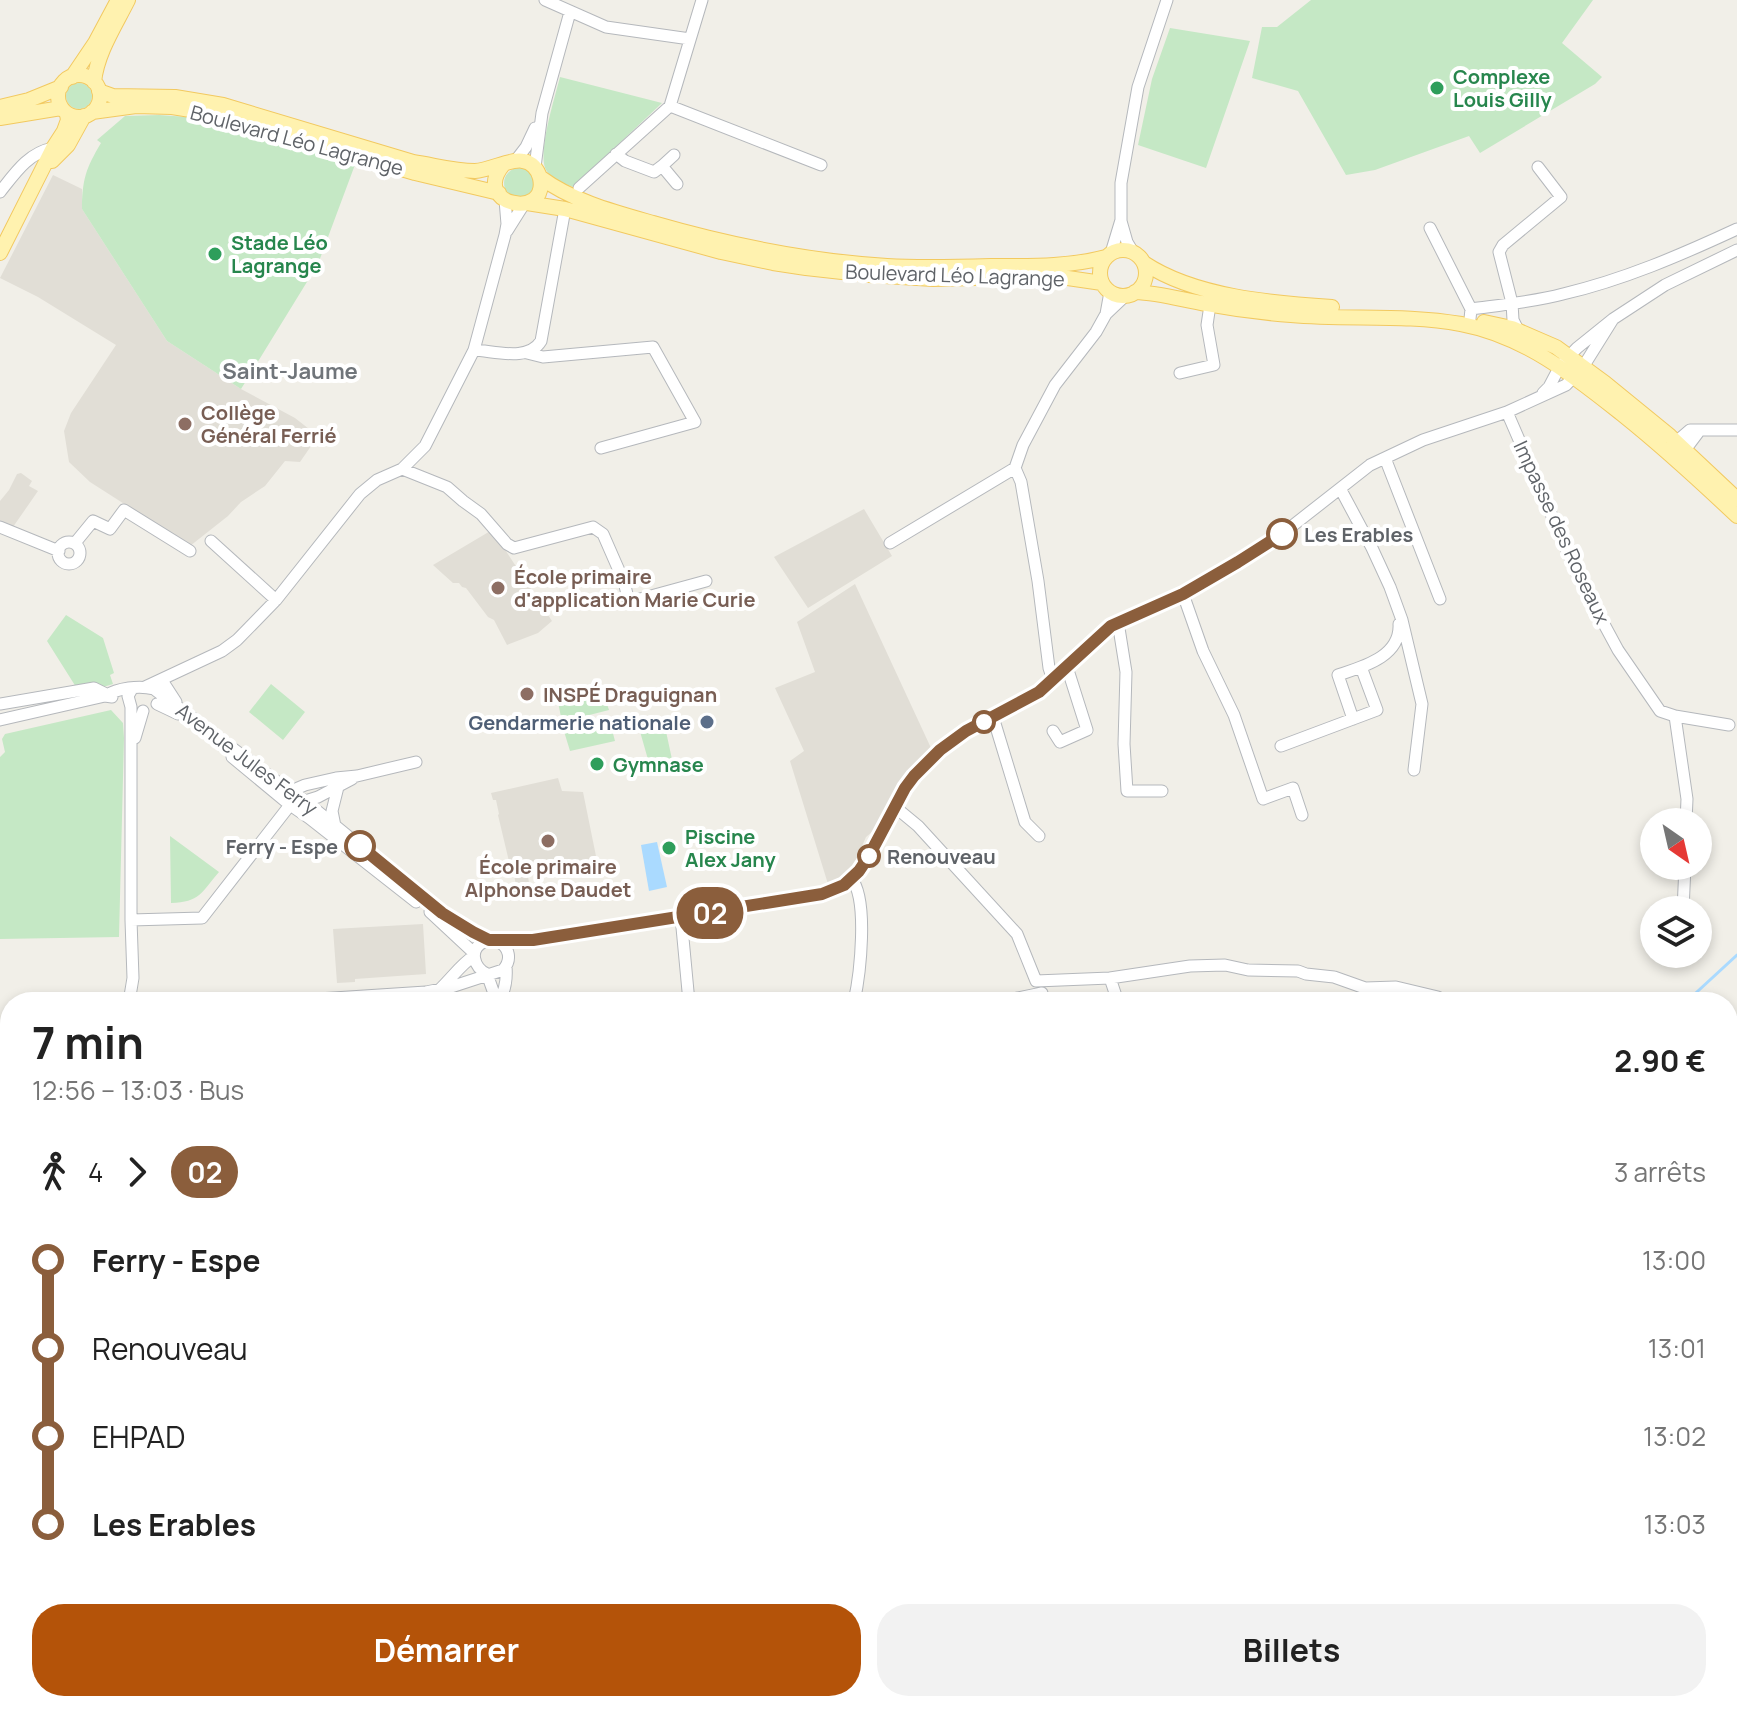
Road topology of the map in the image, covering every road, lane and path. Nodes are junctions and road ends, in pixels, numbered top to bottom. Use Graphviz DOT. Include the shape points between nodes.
graph roads {
  1 [pos="118,0"];
  2 [pos="128,0"];
  3 [pos="545,0"];
  4 [pos="702,0"];
  5 [pos="1167,0"];
  6 [pos="570,12"];
  7 [pos="690,39"];
  8 [pos="66,82"];
  9 [pos="96,87"];
  10 [pos="670,106"];
  11 [pos="0,107"];
  12 [pos="64,111"];
  13 [pos="542,113"];
  14 [pos="88,114"];
  15 [pos="0,118"];
  16 [pos="54,154"];
  17 [pos="616,154"];
  18 [pos="674,155"];
  19 [pos="510,163"];
  20 [pos="821,165"];
  21 [pos="662,166"];
  22 [pos="1538,167"];
  23 [pos="537,172"];
  24 [pos="677,184"];
  25 [pos="579,188"];
  26 [pos="0,192"];
  27 [pos="502,197"];
  28 [pos="526,203"];
  29 [pos="565,209"];
  30 [pos="1121,220"];
  31 [pos="1430,228"];
  32 [pos="1737,229"];
  33 [pos="505,235"];
  34 [pos="1737,250"];
  35 [pos="0,253"];
  36 [pos="1109,255"];
  37 [pos="1138,257"];
  38 [pos="1106,287"];
  39 [pos="1130,294"];
  40 [pos="1512,303"];
  41 [pos="1210,305"];
  42 [pos="1106,314"];
  43 [pos="1470,314"];
  44 [pos="1613,319"];
  45 [pos="1495,324"];
  46 [pos="1515,335"];
  47 [pos="474,350"];
  48 [pos="527,353"];
  49 [pos="1564,361"];
  50 [pos="1579,372"];
  51 [pos="1180,373"];
  52 [pos="1539,397"];
  53 [pos="1507,412"];
  54 [pos="1737,430"];
  55 [pos="601,448"];
  56 [pos="1679,450"];
  57 [pos="1385,458"];
  58 [pos="1015,468"];
  59 [pos="402,469"];
  60 [pos="1341,490"];
  61 [pos="1737,499"];
  62 [pos="1737,516"];
  63 [pos="0,527"];
  64 [pos="211,541"];
  65 [pos="75,543"];
  66 [pos="890,543"];
  67 [pos="59,551"];
  68 [pos="190,551"];
  69 [pos="706,581"];
  70 [pos="1183,594"];
  71 [pos="1440,599"];
  72 [pos="276,600"];
  73 [pos="1396,604"];
  74 [pos="1118,622"];
  75 [pos="1067,667"];
  76 [pos="1361,667"];
  77 [pos="178,671"];
  78 [pos="1053,680"];
  79 [pos="145,687"];
  80 [pos="160,694"];
  81 [pos="106,695"];
  82 [pos="130,699"];
  83 [pos="0,704"];
  84 [pos="143,711"];
  85 [pos="1675,716"];
  86 [pos="993,717"];
  87 [pos="1353,719"];
  88 [pos="0,720"];
  89 [pos="1729,725"];
  90 [pos="1053,731"];
  91 [pos="1281,746"];
  92 [pos="131,750"];
  93 [pos="416,762"];
  94 [pos="1414,770"];
  95 [pos="357,776"];
  96 [pos="338,787"];
  97 [pos="291,791"];
  98 [pos="1162,791"];
  99 [pos="305,801"];
  100 [pos="290,805"];
  101 [pos="895,807"];
  102 [pos="1687,808"];
  103 [pos="1302,815"];
  104 [pos="336,826"];
  105 [pos="1039,836"];
  106 [pos="851,878"];
  107 [pos="681,917"];
  108 [pos="131,920"];
  109 [pos="492,940"];
  110 [pos="533,940"];
  111 [pos="463,943"];
  112 [pos="474,955"];
  113 [pos="507,963"];
  114 [pos="463,964"];
  115 [pos="487,974"];
  116 [pos="1110,978"];
  117 [pos="1036,981"];
  118 [pos="439,990"];
  119 [pos="131,992"];
  120 [pos="411,992"];
  121 [pos="493,992"];
  122 [pos="502,992"];
  123 [pos="688,992"];
  124 [pos="856,992"];
  125 [pos="1042,992"];
  126 [pos="1115,992"];
  127 [pos="1417,992"];
  1 -- 8 [label="main road"];
  2 -- 9 [label="main road" via="97,66"];
  3 -- 6 [label="street"];
  4 -- 7 [label="street"];
  5 -- 30 [label="street" via="1138,87 1121,183"];
  6 -- 7 [label="street" via="606,27"];
  6 -- 13 [label="street"];
  7 -- 10 [label="street"];
  8 -- 9 [label="main road" via="84,76"];
  8 -- 11 [label="main road"];
  8 -- 12 [label="main road" via="58,97"];
  9 -- 14 [label="main road" via="99,103"];
  9 -- 19 [label="main road, Boulevard Léo Lagrange" via="113,96 175,97 223,105 441,168 477,171"];
  10 -- 17 [label="street"];
  10 -- 20 [label="street"];
  12 -- 14 [label="main road" via="78,117"];
  12 -- 15 [label="main road"];
  12 -- 16 [label="main road" via="66,126"];
  13 -- 19 [label="street" via="526,147"];
  13 -- 23 [label="street"];
  14 -- 16 [label="main road" via="68,145"];
  14 -- 27 [label="main road, Boulevard Léo Lagrange" via="136,106 216,114"];
  16 -- 26 [label="street" via="36,154"];
  16 -- 35 [label="main road"];
  17 -- 21 [label="street" via="654,172"];
  17 -- 25 [label="street"];
  18 -- 21 [label="street"];
  19 -- 23 [label="main road" via="523,160"];
  19 -- 27 [label="main road" via="496,179"];
  21 -- 24 [label="street"];
  22 -- 40 [label="street" via="1561,197 1499,252"];
  23 -- 28 [label="main road" via="538,192"];
  23 -- 36 [label="main road, Boulevard Léo Lagrange" via="560,191 618,214 755,249 823,260 980,267 1052,265"];
  27 -- 28 [label="main road" via="516,205"];
  27 -- 33 [label="street"];
  28 -- 29 [label="main road, Boulevard Léo Lagrange"];
  28 -- 33 [label="street"];
  29 -- 38 [label="main road, Boulevard Léo Lagrange" via="789,266 917,278 1054,276"];
  29 -- 48 [label="street" via="541,341"];
  30 -- 36 [label="street"];
  30 -- 37 [label="street"];
  31 -- 43 [label="street"];
  32 -- 40 [label="street" via="1594,286"];
  33 -- 47 [label="street"];
  34 -- 44 [label="street" via="1665,285"];
  36 -- 37 [label="main road" via="1122,250"];
  36 -- 38 [label="main road" via="1100,269"];
  37 -- 39 [label="main road" via="1146,269 1144,282"];
  37 -- 43 [label="main road" via="1172,278 1210,291 1292,304"];
  38 -- 39 [label="main road" via="1117,295"];
  38 -- 42 [label="street"];
  39 -- 41 [label="main road" via="1154,293"];
  39 -- 42 [label="street"];
  40 -- 43 [label="street"];
  40 -- 45 [label="street"];
  40 -- 46 [label="street"];
  41 -- 46 [label="main road" via="1291,315 1426,320"];
  41 -- 51 [label="street" via="1207,325 1214,365"];
  42 -- 58 [label="street" via="1055,385"];
  43 -- 45 [label="main road"];
  44 -- 49 [label="street"];
  44 -- 50 [label="street"];
  45 -- 46 [label="main road"];
  46 -- 49 [label="main road"];
  47 -- 48 [label="street"];
  47 -- 59 [label="street" via="425,446"];
  48 -- 55 [label="street" via="543,357 653,347 695,422"];
  49 -- 50 [label="main road"];
  49 -- 52 [label="street"];
  50 -- 52 [label="street" via="1566,385"];
  50 -- 56 [label="main road" via="1635,408"];
  50 -- 56 [label="main road" via="1620,413"];
  52 -- 53 [label="street"];
  53 -- 57 [label="street"];
  53 -- 85 [label="street, Impasse des Roseaux" via="1578,576 1618,650 1660,711"];
  54 -- 56 [label="street" via="1700,430"];
  56 -- 61 [label="main road"];
  56 -- 62 [label="main road"];
  57 -- 60 [label="street"];
  57 -- 71 [label="street"];
  58 -- 66 [label="street"];
  58 -- 78 [label="street" via="1022,484"];
  59 -- 69 [label="street" via="447,487 514,548 593,527 599,530 629,602"];
  59 -- 72 [label="street" via="360,494"];
  60 -- 70 [label="street" via="1282,534"];
  60 -- 73 [label="street"];
  63 -- 67 [label="street"];
  64 -- 72 [label="street"];
  65 -- 67 [label="street" via="65,543"];
  65 -- 67 [label="street" via="80,553 75,562 62,561"];
  65 -- 68 [label="street" via="93,521 110,529 124,510"];
  70 -- 74 [label="street"];
  70 -- 103 [label="street" via="1263,799 1293,788"];
  72 -- 77 [label="street" via="222,651"];
  73 -- 76 [label="street" via="1400,630 1394,646"];
  73 -- 94 [label="street" via="1422,704"];
  74 -- 75 [label="street"];
  74 -- 98 [label="street" via="1126,672 1127,791"];
  75 -- 78 [label="street"];
  75 -- 90 [label="street" via="1087,730 1060,742"];
  76 -- 87 [label="street" via="1338,675"];
  76 -- 87 [label="street" via="1377,710"];
  77 -- 79 [label="street"];
  77 -- 80 [label="street"];
  78 -- 86 [label="street"];
  79 -- 80 [label="street"];
  79 -- 82 [label="street"];
  80 -- 84 [label="street"];
  80 -- 97 [label="street, Avenue Jules Ferry"];
  80 -- 100 [label="street, Avenue Jules Ferry"];
  81 -- 82 [label="street" via="121,690"];
  81 -- 83 [label="street" via="94,688"];
  81 -- 88 [label="street"];
  82 -- 84 [label="street" via="137,711"];
  82 -- 92 [label="street"];
  84 -- 92 [label="street"];
  85 -- 89 [label="street"];
  85 -- 102 [label="street"];
  86 -- 101 [label="street" via="940,750 914,776"];
  86 -- 105 [label="street" via="1025,822"];
  87 -- 91 [label="street"];
  92 -- 108 [label="street"];
  93 -- 95 [label="street"];
  95 -- 96 [label="street"];
  95 -- 97 [label="street"];
  96 -- 99 [label="street"];
  96 -- 104 [label="street" via="332,811"];
  97 -- 99 [label="street, Avenue Jules Ferry"];
  97 -- 100 [label="street"];
  99 -- 100 [label="street"];
  99 -- 104 [label="street, Avenue Jules Ferry"];
  100 -- 108 [label="street" via="202,918"];
  100 -- 111 [label="street, Avenue Jules Ferry"];
  101 -- 106 [label="street"];
  101 -- 117 [label="street" via="1017,934"];
  104 -- 109 [label="street, Avenue Jules Ferry" via="442,913"];
  106 -- 107 [label="street" via="822,894"];
  106 -- 124 [label="street" via="858,887 862,945"];
  107 -- 110 [label="street"];
  107 -- 123 [label="street"];
  108 -- 119 [label="street"];
  109 -- 110 [label="street"];
  109 -- 112 [label="street" via="478,946"];
  109 -- 113 [label="street" via="506,948"];
  110 -- 113 [label="street"];
  111 -- 112 [label="street, Avenue Jules Ferry"];
  111 -- 114 [label="street"];
  112 -- 114 [label="street"];
  112 -- 115 [label="street" via="477,967"];
  113 -- 115 [label="street" via="498,973"];
  113 -- 122 [label="street"];
  114 -- 118 [label="street"];
  115 -- 118 [label="street"];
  115 -- 121 [label="street"];
  116 -- 117 [label="street"];
  116 -- 126 [label="street"];
  116 -- 127 [label="street" via="1225,965 1298,971 1365,988"];
  117 -- 125 [label="street"];
  118 -- 120 [label="street"];
}
